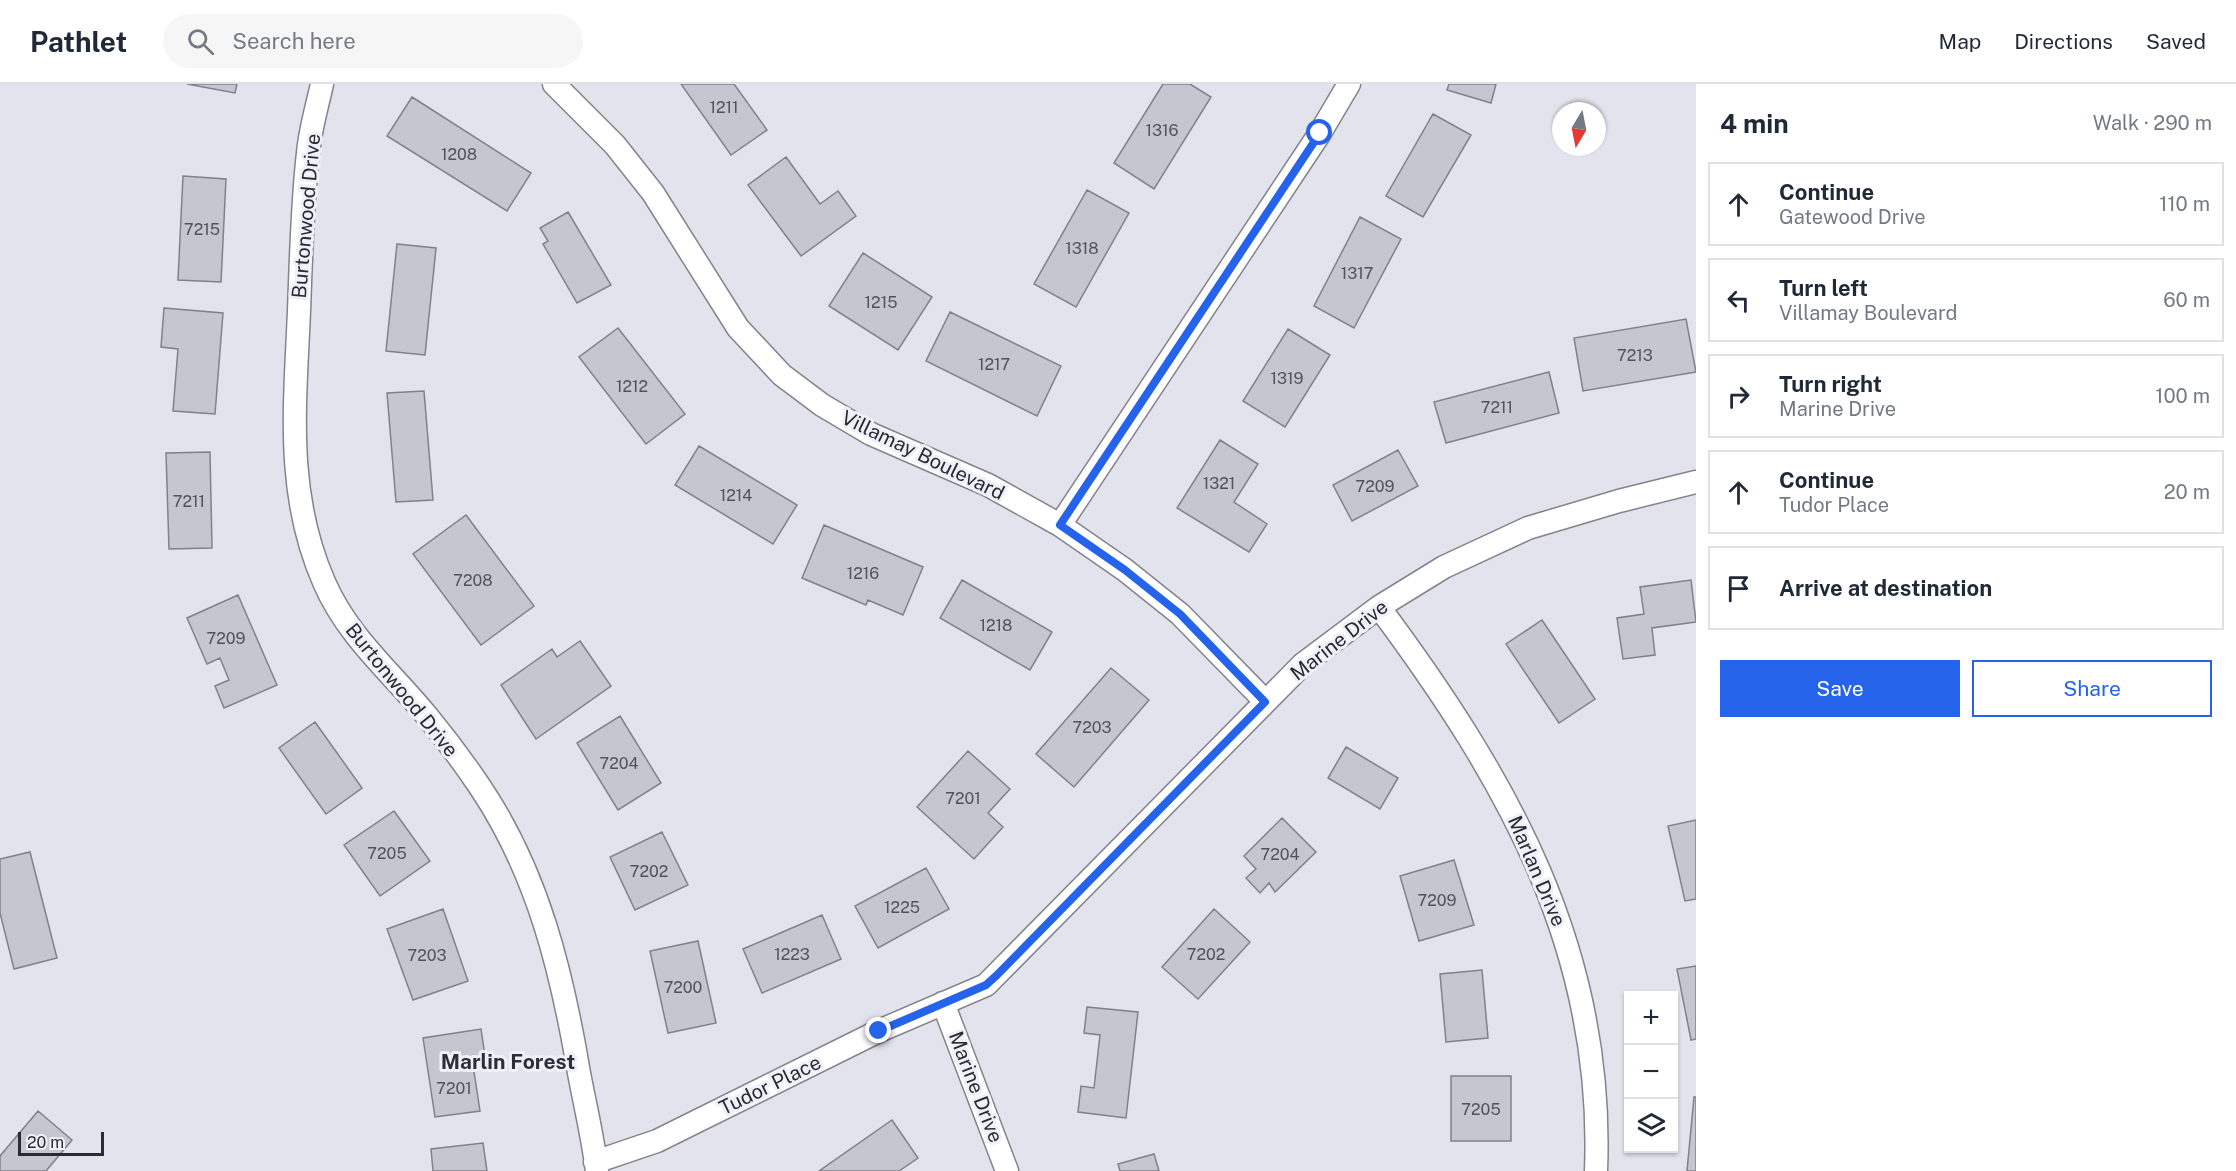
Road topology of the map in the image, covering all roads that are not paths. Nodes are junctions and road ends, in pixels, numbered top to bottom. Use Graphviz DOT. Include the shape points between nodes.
graph roads {
  1 [pos="322,84"];
  2 [pos="554,84"];
  3 [pos="1349,84"];
  4 [pos="1696,482"];
  5 [pos="1060,525"];
  6 [pos="1379,607"];
  7 [pos="1265,702"];
  8 [pos="943,1003"];
  9 [pos="596,1167"];
  10 [pos="1007,1171"];
  11 [pos="1596,1171"];
  1 -- 9 [label="street, Burtonwood Drive" via="308,151 302,246 294,421 301,512 310,546 339,611 368,652 427,716 480,787 523,865 542,911 565,992"];
  2 -- 5 [label="street, Villamay Boulevard" via="615,145 652,193 738,328 782,375 871,434 988,485"];
  3 -- 5 [label="street"];
  4 -- 6 [label="street, Marine Drive" via="1528,528 1444,567"];
  5 -- 7 [label="street, Villamay Boulevard" via="1180,614"];
  6 -- 7 [label="street, Marine Drive" via="1303,664"];
  6 -- 11 [label="street, Marlan Drive" via="1498,787 1532,852 1557,912 1588,1026 1595,1081"];
  7 -- 8 [label="street, Marine Drive" via="997,975 986,985"];
  8 -- 9 [label="street, Tudor Place" via="657,1142"];
  8 -- 10 [label="street, Marine Drive"];
}
